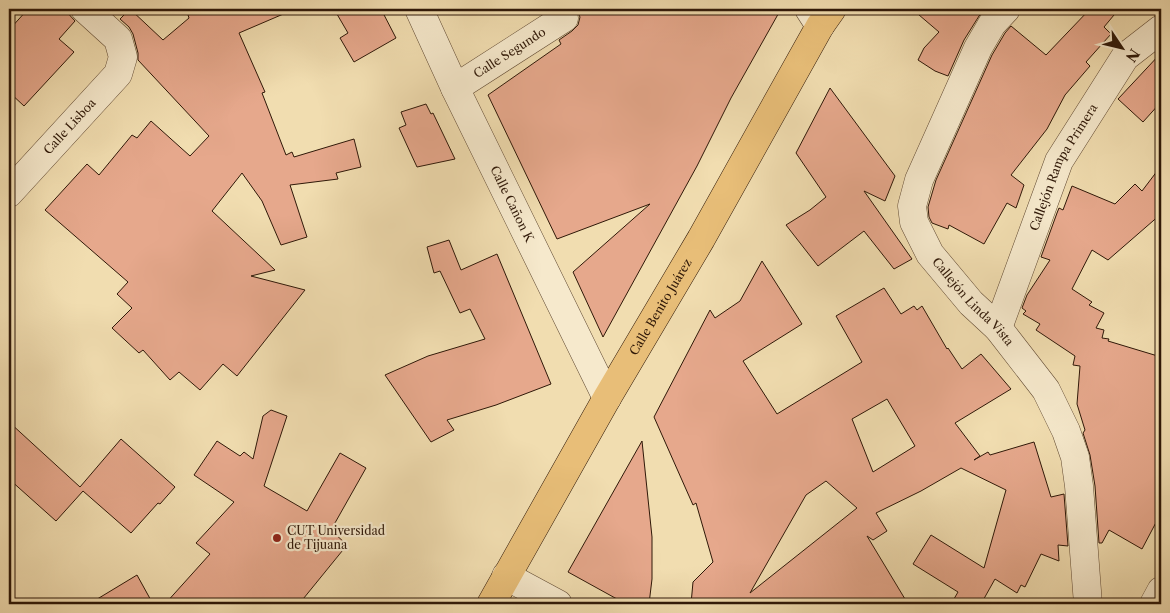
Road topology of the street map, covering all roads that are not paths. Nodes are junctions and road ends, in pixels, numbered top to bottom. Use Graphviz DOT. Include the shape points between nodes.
graph roads {
  1 [pos="85,9"];
  2 [pos="418,9"];
  3 [pos="1006,9"];
  4 [pos="820,15"];
  5 [pos="564,18"];
  6 [pos="1161,29"];
  7 [pos="456,88"];
  8 [pos="13,179"];
  9 [pos="998,328"];
  10 [pos="607,398"];
  11 [pos="506,576"];
  12 [pos="1161,591"];
  13 [pos="491,604"];
  14 [pos="558,604"];
  15 [pos="1088,604"];
  16 [pos="1154,604"];
  1 -- 8 [label="street, Calle Lisboa" via="118,39 123,57 118,74"];
  2 -- 7 [label="street, Calle Cañon K"];
  3 -- 9 [label="street, Callejón Linda Vista" via="992,24 978,48 920,180 912,206 914,222 930,254 971,303"];
  4 -- 10 [label="main road, Calle Benito Juárez" via="701,239"];
  5 -- 7 [label="street, Calle Segundo"];
  6 -- 9 [label="street, Callejón Rampa Primera" via="1125,57 1059,161"];
  7 -- 10 [label="street, Calle Cañon K"];
  9 -- 15 [label="street, Callejón Linda Vista" via="1046,390 1066,430 1079,486"];
  10 -- 11 [label="main road, Calle Benito Juárez"];
  11 -- 13 [label="main road, Calle Benito Juárez"];
  11 -- 14 [label="street"];
  12 -- 16 [label="street"];
}
